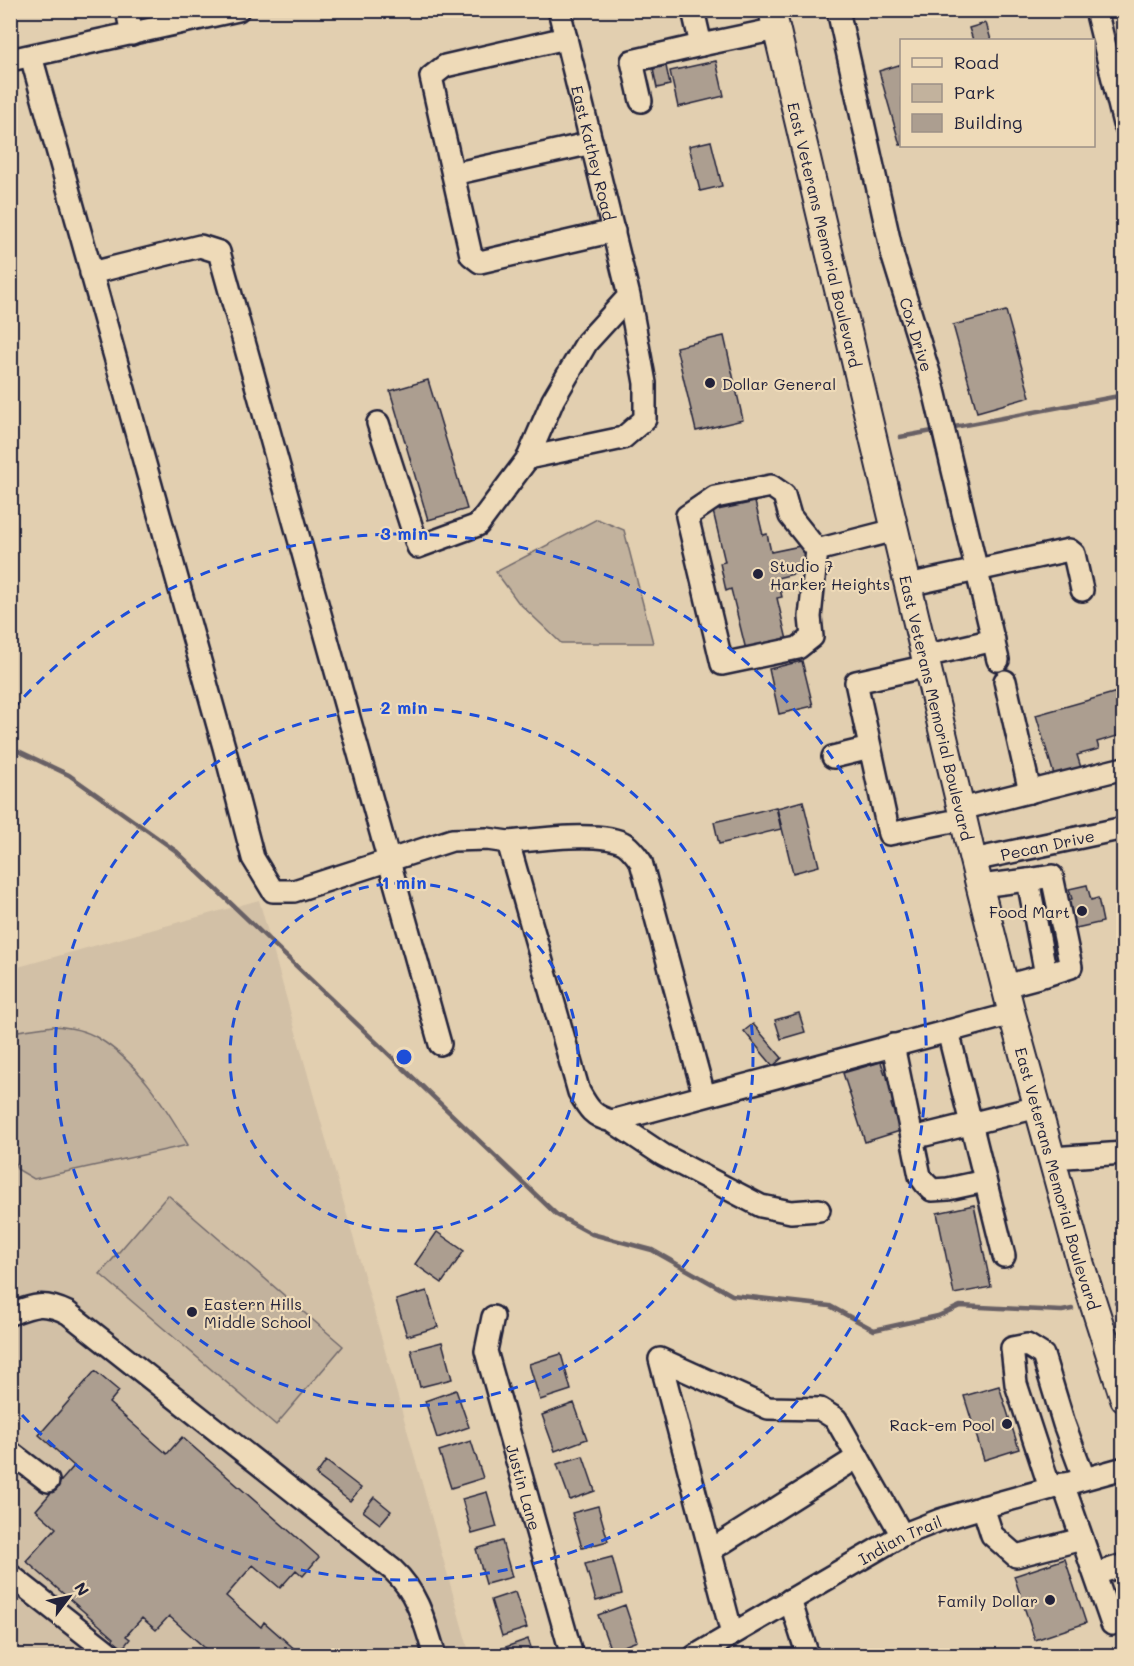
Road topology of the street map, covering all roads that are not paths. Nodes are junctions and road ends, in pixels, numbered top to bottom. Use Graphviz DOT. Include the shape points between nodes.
graph roads {
  1 [pos="127,10"];
  2 [pos="238,10"];
  3 [pos="559,10"];
  4 [pos="693,10"];
  5 [pos="838,10"];
  6 [pos="1096,10"];
  7 [pos="775,20"];
  8 [pos="132,34"];
  9 [pos="566,38"];
  10 [pos="701,45"];
  11 [pos="21,58"];
  12 [pos="641,101"];
  13 [pos="1124,124"];
  14 [pos="592,143"];
  15 [pos="453,174"];
  16 [pos="614,231"];
  17 [pos="92,273"];
  18 [pos="629,296"];
  19 [pos="378,423"];
  20 [pos="528,458"];
  21 [pos="895,530"];
  22 [pos="817,550"];
  23 [pos="977,570"];
  24 [pos="908,585"];
  25 [pos="1082,591"];
  26 [pos="926,661"];
  27 [pos="1005,681"];
  28 [pos="870,748"];
  29 [pos="833,757"];
  30 [pos="1124,768"];
  31 [pos="1030,792"];
  32 [pos="962,814"];
  33 [pos="1124,828"];
  34 [pos="508,842"];
  35 [pos="1046,845"];
  36 [pos="973,860"];
  37 [pos="388,861"];
  38 [pos="1052,876"];
  39 [pos="1028,880"];
  40 [pos="980,886"];
  41 [pos="1046,975"];
  42 [pos="1005,986"];
  43 [pos="1012,1014"];
  44 [pos="948,1031"];
  45 [pos="440,1044"];
  46 [pos="893,1045"];
  47 [pos="704,1095"];
  48 [pos="1038,1107"];
  49 [pos="612,1120"];
  50 [pos="971,1122"];
  51 [pos="913,1138"];
  52 [pos="1124,1153"];
  53 [pos="1052,1158"];
  54 [pos="985,1181"];
  55 [pos="819,1210"];
  56 [pos="1004,1256"];
  57 [pos="10,1314"];
  58 [pos="493,1317"];
  59 [pos="1123,1393"];
  60 [pos="10,1452"];
  61 [pos="858,1457"];
  62 [pos="1124,1468"];
  63 [pos="1084,1478"];
  64 [pos="48,1481"];
  65 [pos="1056,1486"];
  66 [pos="983,1507"];
  67 [pos="902,1535"];
  68 [pos="1082,1539"];
  69 [pos="711,1550"];
  70 [pos="1124,1565"];
  71 [pos="1095,1574"];
  72 [pos="10,1575"];
  73 [pos="790,1600"];
  74 [pos="1112,1624"];
  75 [pos="732,1634"];
  76 [pos="113,1656"];
  77 [pos="435,1656"];
  78 [pos="572,1656"];
  79 [pos="695,1656"];
  80 [pos="808,1656"];
  1 -- 8 [label="street"];
  2 -- 8 [label="street"];
  3 -- 9 [label="street, East Kathey Road"];
  4 -- 10 [label="street"];
  5 -- 23 [label="street, Cox Drive" via="893,257 933,386"];
  6 -- 13 [label="street"];
  7 -- 10 [label="street"];
  7 -- 21 [label="main road, East Veterans Memorial Boulevard"];
  8 -- 11 [label="street"];
  9 -- 14 [label="street, East Kathey Road"];
  9 -- 15 [label="street" via="445,66 431,77"];
  10 -- 12 [label="street" via="632,61"];
  11 -- 17 [label="street"];
  14 -- 15 [label="street"];
  14 -- 16 [label="street, East Kathey Road"];
  15 -- 16 [label="street" via="471,255 480,262"];
  16 -- 18 [label="street, East Kathey Road"];
  17 -- 37 [label="street" via="200,246 219,252"];
  17 -- 37 [label="street" via="253,858 273,891 294,891"];
  18 -- 20 [label="street" via="587,342 553,400"];
  18 -- 20 [label="street, East Kathey Road" via="645,383 645,419 623,438"];
  19 -- 20 [label="street" via="418,547 478,525"];
  21 -- 22 [label="street"];
  21 -- 24 [label="main road, East Veterans Memorial Boulevard"];
  22 -- 22 [label="street" via="810,617 812,637 798,648 722,664 687,516 715,497 771,486 784,495 790,516"];
  23 -- 24 [label="street"];
  23 -- 25 [label="street" via="1068,550 1074,554"];
  23 -- 26 [label="street, Cox Drive" via="996,650"];
  24 -- 26 [label="main road, East Veterans Memorial Boulevard"];
  26 -- 28 [label="street" via="856,682"];
  26 -- 32 [label="main road, East Veterans Memorial Boulevard"];
  27 -- 31 [label="street"];
  28 -- 29 [label="street"];
  28 -- 32 [label="street" via="889,834"];
  30 -- 31 [label="street"];
  31 -- 32 [label="street"];
  32 -- 36 [label="main road, East Veterans Memorial Boulevard"];
  33 -- 35 [label="street, Pecan Drive"];
  34 -- 37 [label="street" via="452,840"];
  34 -- 47 [label="street" via="603,838 620,842 633,851 641,862"];
  34 -- 49 [label="street" via="579,1092 589,1110"];
  35 -- 36 [label="street, Pecan Drive"];
  35 -- 38 [label="street"];
  36 -- 40 [label="main road, East Veterans Memorial Boulevard"];
  37 -- 45 [label="street"];
  38 -- 39 [label="street"];
  38 -- 41 [label="street" via="1071,967"];
  39 -- 40 [label="street"];
  39 -- 41 [label="street"];
  40 -- 42 [label="main road, East Veterans Memorial Boulevard"];
  41 -- 42 [label="street"];
  42 -- 43 [label="main road, East Veterans Memorial Boulevard"];
  43 -- 44 [label="street"];
  43 -- 48 [label="main road, East Veterans Memorial Boulevard"];
  44 -- 46 [label="street"];
  44 -- 50 [label="street"];
  46 -- 47 [label="street"];
  46 -- 51 [label="street"];
  47 -- 49 [label="street"];
  48 -- 50 [label="street"];
  48 -- 53 [label="main road, East Veterans Memorial Boulevard"];
  49 -- 55 [label="street" via="663,1155 761,1206 791,1212"];
  50 -- 51 [label="street"];
  50 -- 54 [label="street"];
  51 -- 54 [label="street" via="920,1176 932,1190"];
  52 -- 53 [label="street"];
  53 -- 59 [label="main road, East Veterans Memorial Boulevard" via="1081,1265"];
  54 -- 56 [label="street"];
  57 -- 77 [label="street" via="41,1304 68,1312 393,1570 416,1598"];
  58 -- 78 [label="street, Justin Lane" via="486,1351"];
  60 -- 64 [label="street"];
  61 -- 67 [label="street"];
  61 -- 69 [label="street"];
  61 -- 69 [label="street" via="836,1419 820,1409 768,1408 660,1359"];
  62 -- 63 [label="street, Indian Trail"];
  63 -- 65 [label="street, Indian Trail"];
  63 -- 65 [label="street" via="1043,1355 1027,1345 1012,1348 1016,1384"];
  65 -- 66 [label="street, Indian Trail"];
  65 -- 68 [label="street"];
  66 -- 67 [label="street, Indian Trail"];
  66 -- 68 [label="street" via="993,1535 1016,1556"];
  67 -- 73 [label="street, Indian Trail"];
  68 -- 71 [label="street"];
  69 -- 75 [label="street"];
  70 -- 71 [label="street"];
  71 -- 74 [label="street"];
  72 -- 76 [label="street"];
  73 -- 75 [label="street, Indian Trail"];
  73 -- 80 [label="street"];
  75 -- 79 [label="street, Indian Trail"];
}
